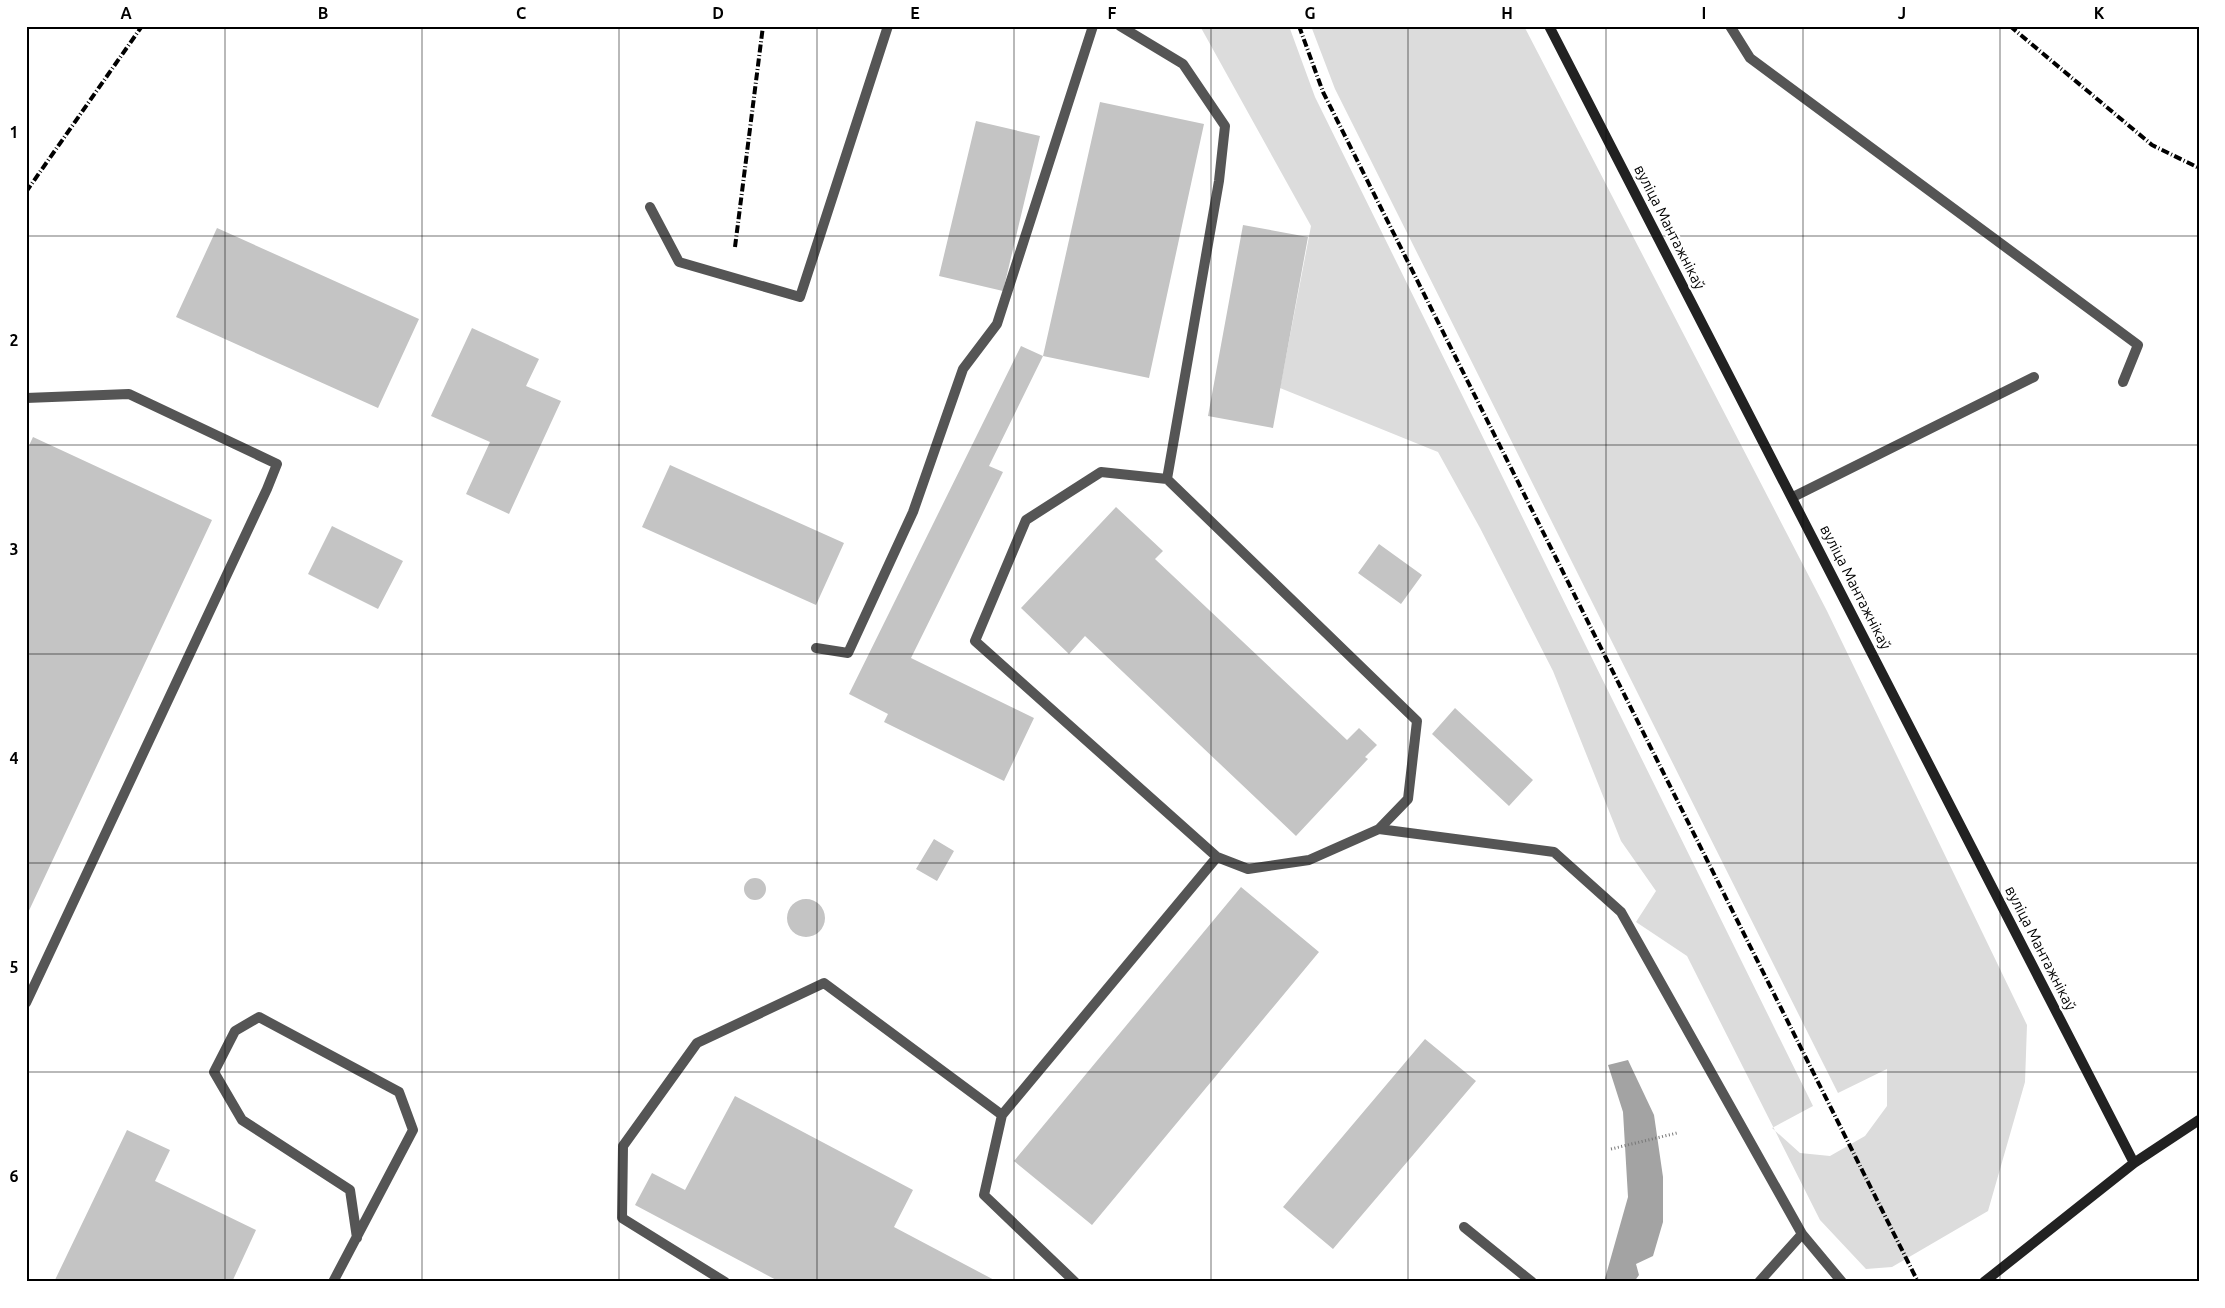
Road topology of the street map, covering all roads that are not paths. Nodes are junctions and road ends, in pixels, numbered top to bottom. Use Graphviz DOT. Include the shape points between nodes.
graph roads {
  1 [pos="888,26"];
  2 [pos="1093,26"];
  3 [pos="1120,26"];
  4 [pos="1549,26"];
  5 [pos="1730,26"];
  6 [pos="650,207"];
  7 [pos="2034,378"];
  8 [pos="2123,382"];
  9 [pos="26,398"];
  10 [pos="1167,479"];
  11 [pos="1793,497"];
  12 [pos="816,648"];
  13 [pos="1379,829"];
  14 [pos="1217,857"];
  15 [pos="26,1003"];
  16 [pos="1002,1115"];
  17 [pos="2199,1120"];
  18 [pos="2134,1163"];
  19 [pos="1464,1227"];
  20 [pos="1802,1234"];
  21 [pos="357,1238"];
  22 [pos="333,1282"];
  23 [pos="725,1282"];
  24 [pos="1075,1282"];
  25 [pos="1532,1282"];
  26 [pos="1759,1282"];
  27 [pos="1842,1282"];
  28 [pos="1984,1282"];
  1 -- 6 [label="lane" via="800,297 679,262"];
  2 -- 12 [label="lane" via="997,324 963,369 913,512 848,653"];
  3 -- 10 [label="lane" via="1183,64 1225,126 1219,181"];
  4 -- 11 [label="main road, вуліца Мантажнікаў"];
  5 -- 8 [label="lane" via="1750,58 2138,345"];
  7 -- 11 [label="lane"];
  9 -- 15 [label="lane" via="129,394 277,464"];
  10 -- 13 [label="lane" via="1418,721 1408,799"];
  10 -- 14 [label="lane" via="1101,472 1026,520 975,641"];
  11 -- 18 [label="main road, вуліца Мантажнікаў"];
  13 -- 14 [label="lane" via="1309,860 1248,869"];
  13 -- 20 [label="lane" via="1554,852 1621,912"];
  14 -- 16 [label="lane"];
  16 -- 23 [label="lane" via="824,983 697,1043 623,1146 622,1218"];
  16 -- 24 [label="lane" via="984,1195"];
  17 -- 18 [label="main road"];
  18 -- 28 [label="main road"];
  19 -- 25 [label="lane"];
  20 -- 26 [label="lane"];
  20 -- 27 [label="lane"];
  21 -- 21 [label="lane" via="350,1190 242,1120 214,1072 235,1030 259,1017 399,1092 413,1130"];
  21 -- 22 [label="lane"];
}
